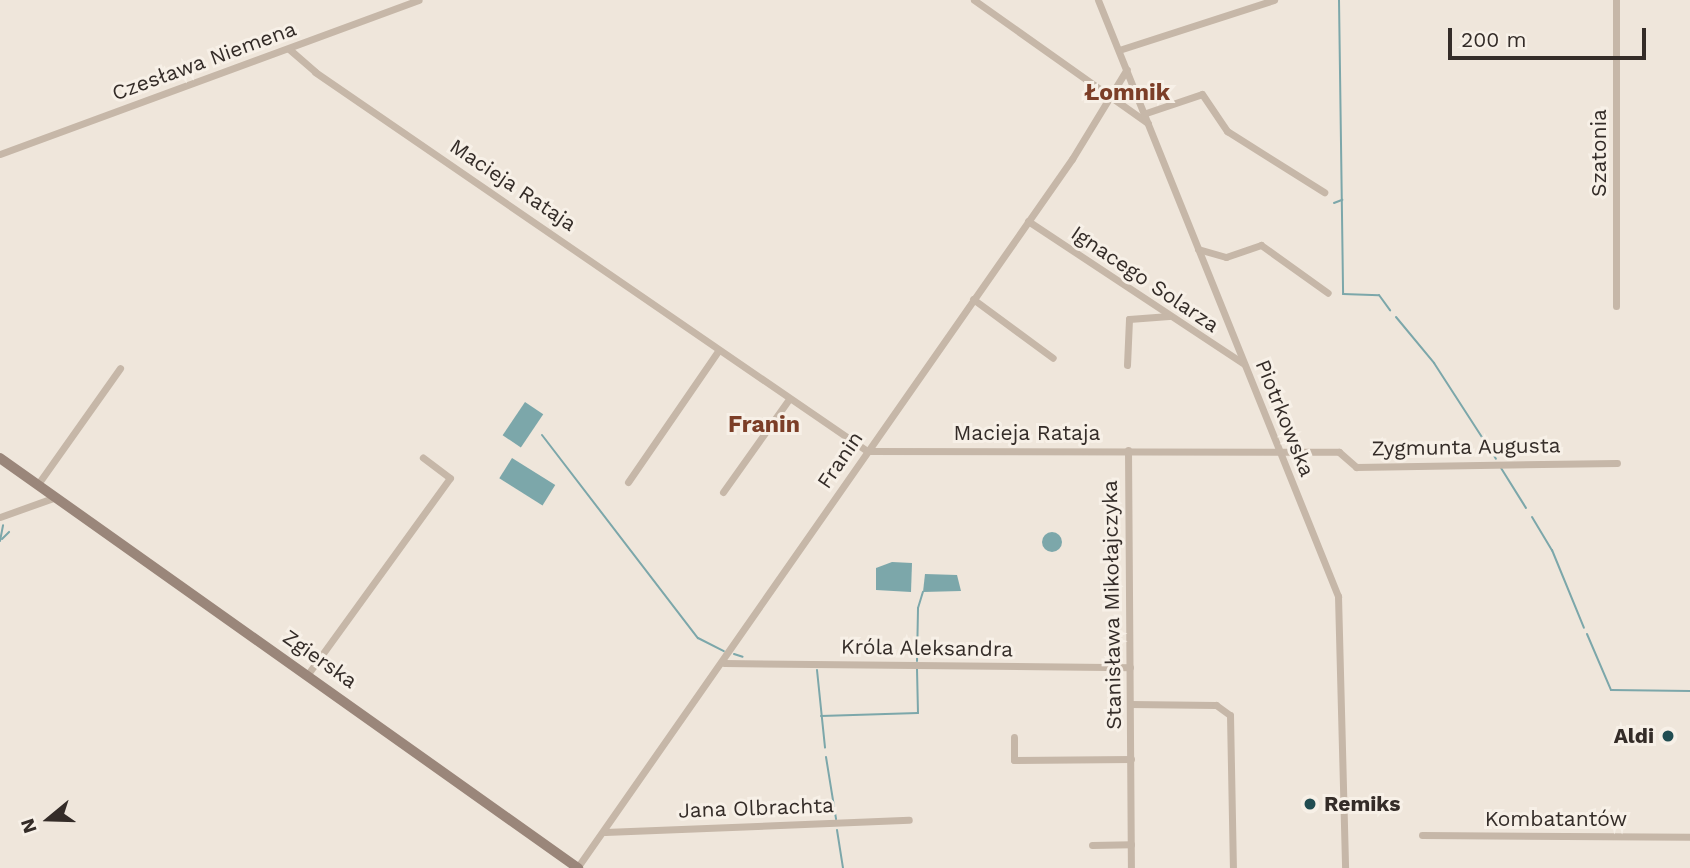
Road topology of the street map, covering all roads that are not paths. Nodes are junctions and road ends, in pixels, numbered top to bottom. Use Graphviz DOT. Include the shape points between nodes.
graph roads {
  1 [pos="419,0"];
  2 [pos="974,0"];
  3 [pos="1098,0"];
  4 [pos="1274,0"];
  5 [pos="1616,0"];
  6 [pos="289,49"];
  7 [pos="1119,50"];
  8 [pos="1127,69"];
  9 [pos="1112,97"];
  10 [pos="1146,113"];
  11 [pos="1149,123"];
  12 [pos="0,153"];
  13 [pos="1324,192"];
  14 [pos="1028,221"];
  15 [pos="1198,249"];
  16 [pos="1328,293"];
  17 [pos="973,299"];
  18 [pos="1616,306"];
  19 [pos="1170,316"];
  20 [pos="718,351"];
  21 [pos="1053,358"];
  22 [pos="1244,364"];
  23 [pos="1126,365"];
  24 [pos="120,368"];
  25 [pos="789,399"];
  26 [pos="1128,450"];
  27 [pos="867,451"];
  28 [pos="1280,451"];
  29 [pos="0,458"];
  30 [pos="423,458"];
  31 [pos="1617,463"];
  32 [pos="628,482"];
  33 [pos="38,484"];
  34 [pos="723,492"];
  35 [pos="56,497"];
  36 [pos="0,517"];
  37 [pos="724,663"];
  38 [pos="1130,667"];
  39 [pos="308,674"];
  40 [pos="1130,704"];
  41 [pos="1014,737"];
  42 [pos="1131,759"];
  43 [pos="909,820"];
  44 [pos="605,832"];
  45 [pos="1422,835"];
  46 [pos="1690,837"];
  47 [pos="1131,844"];
  48 [pos="1092,845"];
  49 [pos="578,868"];
  50 [pos="1131,868"];
  51 [pos="1233,868"];
  52 [pos="1345,868"];
  1 -- 6 [label="street, Czesława Niemena"];
  2 -- 9 [label="street"];
  3 -- 7 [label="street, Piotrkowska"];
  4 -- 7 [label="street"];
  5 -- 18 [label="street, Szatonia"];
  6 -- 12 [label="street, Czesława Niemena"];
  6 -- 20 [label="street, Macieja Rataja" via="315,72 550,230"];
  7 -- 8 [label="street, Piotrkowska"];
  8 -- 9 [label="street, Franin"];
  8 -- 10 [label="street, Piotrkowska"];
  9 -- 11 [label="street"];
  9 -- 14 [label="street, Franin"];
  10 -- 11 [label="street, Piotrkowska"];
  10 -- 13 [label="street" via="1202,94 1227,131"];
  11 -- 15 [label="street, Piotrkowska"];
  14 -- 17 [label="street, Franin"];
  14 -- 19 [label="street, Ignacego Solarza"];
  15 -- 16 [label="street" via="1226,257 1261,245"];
  15 -- 22 [label="street, Piotrkowska"];
  17 -- 21 [label="street"];
  17 -- 27 [label="street, Franin"];
  19 -- 22 [label="street, Ignacego Solarza"];
  19 -- 23 [label="street" via="1129,319"];
  20 -- 25 [label="street, Macieja Rataja"];
  20 -- 32 [label="street"];
  22 -- 28 [label="street, Piotrkowska"];
  24 -- 33 [label="street"];
  25 -- 27 [label="street, Macieja Rataja"];
  25 -- 34 [label="street"];
  26 -- 27 [label="street, Macieja Rataja"];
  26 -- 28 [label="street, Macieja Rataja"];
  26 -- 38 [label="street, Stanisława Mikołajczyka"];
  27 -- 37 [label="street, Franin"];
  28 -- 31 [label="street, Zygmunta Augusta" via="1339,452 1356,467"];
  28 -- 52 [label="street, Piotrkowska" via="1340,603"];
  29 -- 33 [label="main road, Zgierska"];
  30 -- 39 [label="street" via="450,478"];
  33 -- 35 [label="main road, Zgierska"];
  35 -- 36 [label="street"];
  35 -- 39 [label="main road, Zgierska"];
  37 -- 38 [label="street, Króla Aleksandra"];
  37 -- 44 [label="street, Franin"];
  38 -- 40 [label="street, Stanisława Mikołajczyka"];
  39 -- 49 [label="main road, Zgierska"];
  40 -- 42 [label="street, Stanisława Mikołajczyka"];
  40 -- 51 [label="street" via="1216,705 1230,715"];
  41 -- 42 [label="street, Stanisława Mikołajczyka" via="1014,760"];
  42 -- 47 [label="street, Stanisława Mikołajczyka"];
  43 -- 44 [label="street, Jana Olbrachta"];
  44 -- 49 [label="street, Franin"];
  45 -- 46 [label="street, Kombatantów"];
  47 -- 48 [label="street"];
  47 -- 50 [label="street, Stanisława Mikołajczyka"];
}
